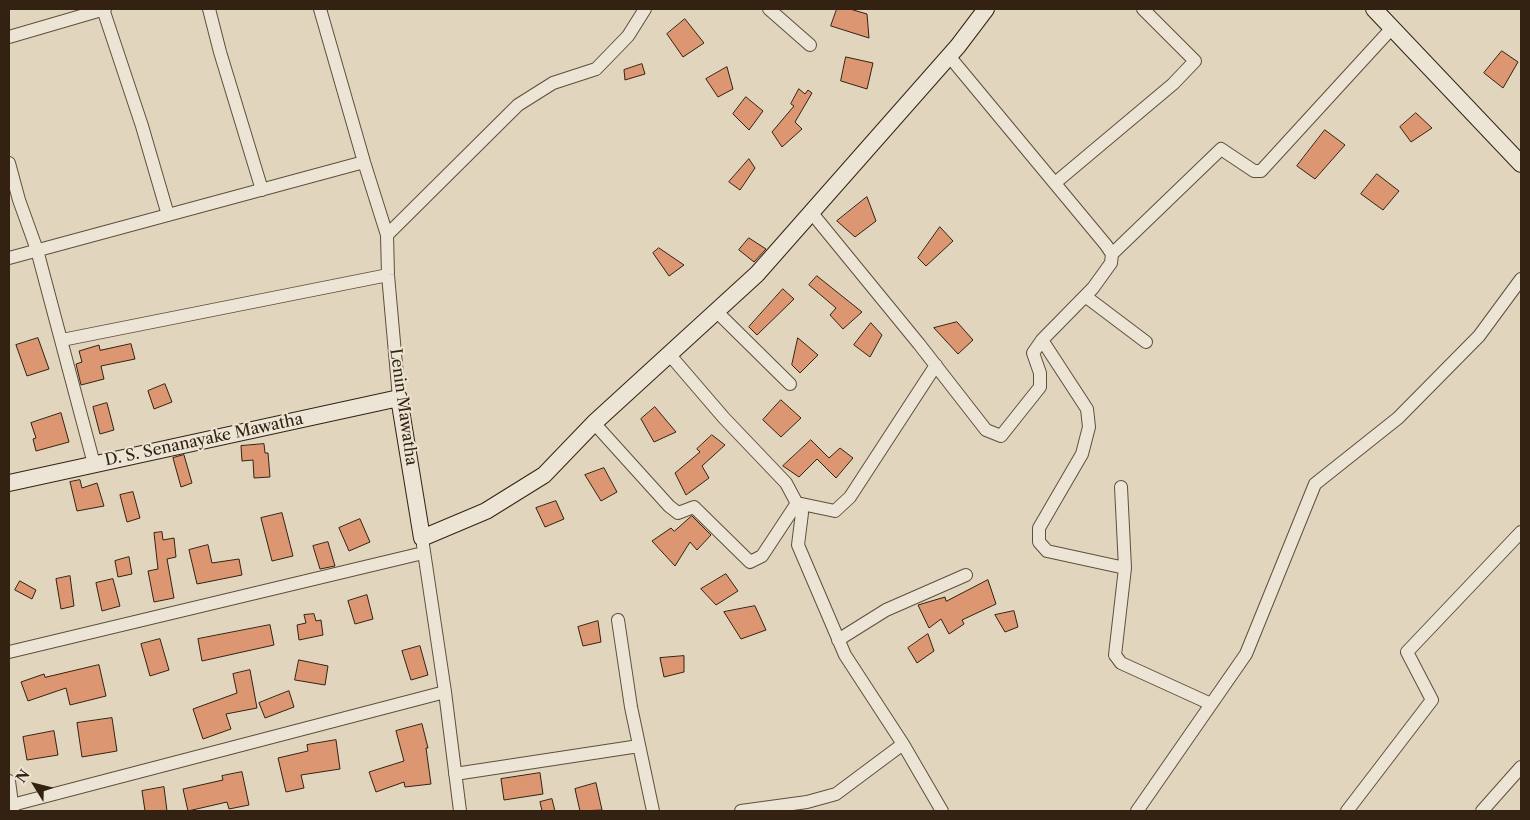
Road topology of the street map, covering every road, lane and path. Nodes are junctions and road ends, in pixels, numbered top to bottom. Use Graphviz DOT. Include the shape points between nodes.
graph roads {
  1 [pos="104,9"];
  2 [pos="209,9"];
  3 [pos="320,9"];
  4 [pos="645,9"];
  5 [pos="769,9"];
  6 [pos="986,9"];
  7 [pos="1143,9"];
  8 [pos="1374,9"];
  9 [pos="1392,28"];
  10 [pos="9,37"];
  11 [pos="810,45"];
  12 [pos="949,56"];
  13 [pos="364,162"];
  14 [pos="9,164"];
  15 [pos="1521,164"];
  16 [pos="1055,183"];
  17 [pos="262,190"];
  18 [pos="811,212"];
  19 [pos="168,215"];
  20 [pos="387,235"];
  21 [pos="37,250"];
  22 [pos="1112,254"];
  23 [pos="9,258"];
  24 [pos="388,275"];
  25 [pos="1521,279"];
  26 [pos="1085,296"];
  27 [pos="716,311"];
  28 [pos="62,340"];
  29 [pos="1042,340"];
  30 [pos="1146,342"];
  31 [pos="669,354"];
  32 [pos="936,365"];
  33 [pos="790,384"];
  34 [pos="399,398"];
  35 [pos="594,423"];
  36 [pos="94,464"];
  37 [pos="9,483"];
  38 [pos="1121,488"];
  39 [pos="797,503"];
  40 [pos="1521,532"];
  41 [pos="423,545"];
  42 [pos="1125,568"];
  43 [pos="966,575"];
  44 [pos="618,620"];
  45 [pos="838,640"];
  46 [pos="9,652"];
  47 [pos="444,692"];
  48 [pos="1211,704"];
  49 [pos="904,744"];
  50 [pos="639,746"];
  51 [pos="1521,767"];
  52 [pos="455,774"];
  53 [pos="9,781"];
  54 [pos="13,808"];
  55 [pos="460,811"];
  56 [pos="653,811"];
  57 [pos="741,811"];
  58 [pos="942,811"];
  59 [pos="1137,811"];
  60 [pos="1347,811"];
  61 [pos="1482,811"];
  1 -- 10 [label="street"];
  1 -- 19 [label="street"];
  2 -- 17 [label="street"];
  3 -- 13 [label="street, Lenin Mawatha"];
  4 -- 20 [label="street" via="628,36 596,69 553,83 518,105"];
  5 -- 11 [label="street"];
  6 -- 12 [label="street"];
  7 -- 16 [label="street" via="1195,61 1173,84"];
  8 -- 9 [label="street"];
  9 -- 15 [label="street"];
  9 -- 22 [label="street" via="1261,171 1254,171 1221,149"];
  12 -- 16 [label="street"];
  12 -- 18 [label="street"];
  13 -- 17 [label="street"];
  13 -- 20 [label="street, Lenin Mawatha"];
  14 -- 21 [label="street"];
  16 -- 22 [label="street"];
  17 -- 19 [label="street"];
  18 -- 27 [label="street" via="757,274"];
  18 -- 32 [label="street"];
  19 -- 21 [label="street"];
  20 -- 24 [label="street, Lenin Mawatha"];
  21 -- 23 [label="street"];
  21 -- 28 [label="street"];
  22 -- 26 [label="street" via="1111,263"];
  24 -- 28 [label="street"];
  24 -- 34 [label="street, Lenin Mawatha"];
  25 -- 48 [label="street" via="1479,336 1398,418 1315,484 1246,654"];
  26 -- 29 [label="street"];
  26 -- 30 [label="street"];
  27 -- 31 [label="street"];
  27 -- 33 [label="street"];
  28 -- 36 [label="street"];
  29 -- 32 [label="street" via="1033,353 1040,372 1040,387 1001,436 986,430"];
  29 -- 42 [label="street" via="1086,410 1088,427 1082,454 1040,528 1039,542 1047,552"];
  31 -- 35 [label="street"];
  31 -- 39 [label="street" via="786,484"];
  32 -- 39 [label="street" via="850,497 835,511"];
  34 -- 36 [label="street, D. S. Senanayake Mawatha"];
  34 -- 41 [label="street, Lenin Mawatha"];
  35 -- 39 [label="street" via="668,506 678,513 694,507 750,562 762,556"];
  35 -- 41 [label="street" via="544,475"];
  36 -- 37 [label="street, D. S. Senanayake Mawatha"];
  38 -- 42 [label="street"];
  39 -- 45 [label="street" via="802,512 798,546"];
  40 -- 60 [label="street" via="1407,652 1432,700"];
  41 -- 46 [label="street"];
  41 -- 47 [label="street, Lenin Mawatha"];
  42 -- 48 [label="street" via="1114,655 1121,663"];
  43 -- 45 [label="street" via="886,610"];
  44 -- 50 [label="street"];
  45 -- 49 [label="street"];
  47 -- 52 [label="street, Lenin Mawatha"];
  47 -- 54 [label="street"];
  48 -- 59 [label="street"];
  49 -- 57 [label="street" via="836,794 807,802"];
  49 -- 58 [label="street"];
  50 -- 52 [label="street"];
  50 -- 56 [label="street"];
  51 -- 61 [label="street"];
  52 -- 55 [label="street, Lenin Mawatha"];
  53 -- 54 [label="street"];
}
